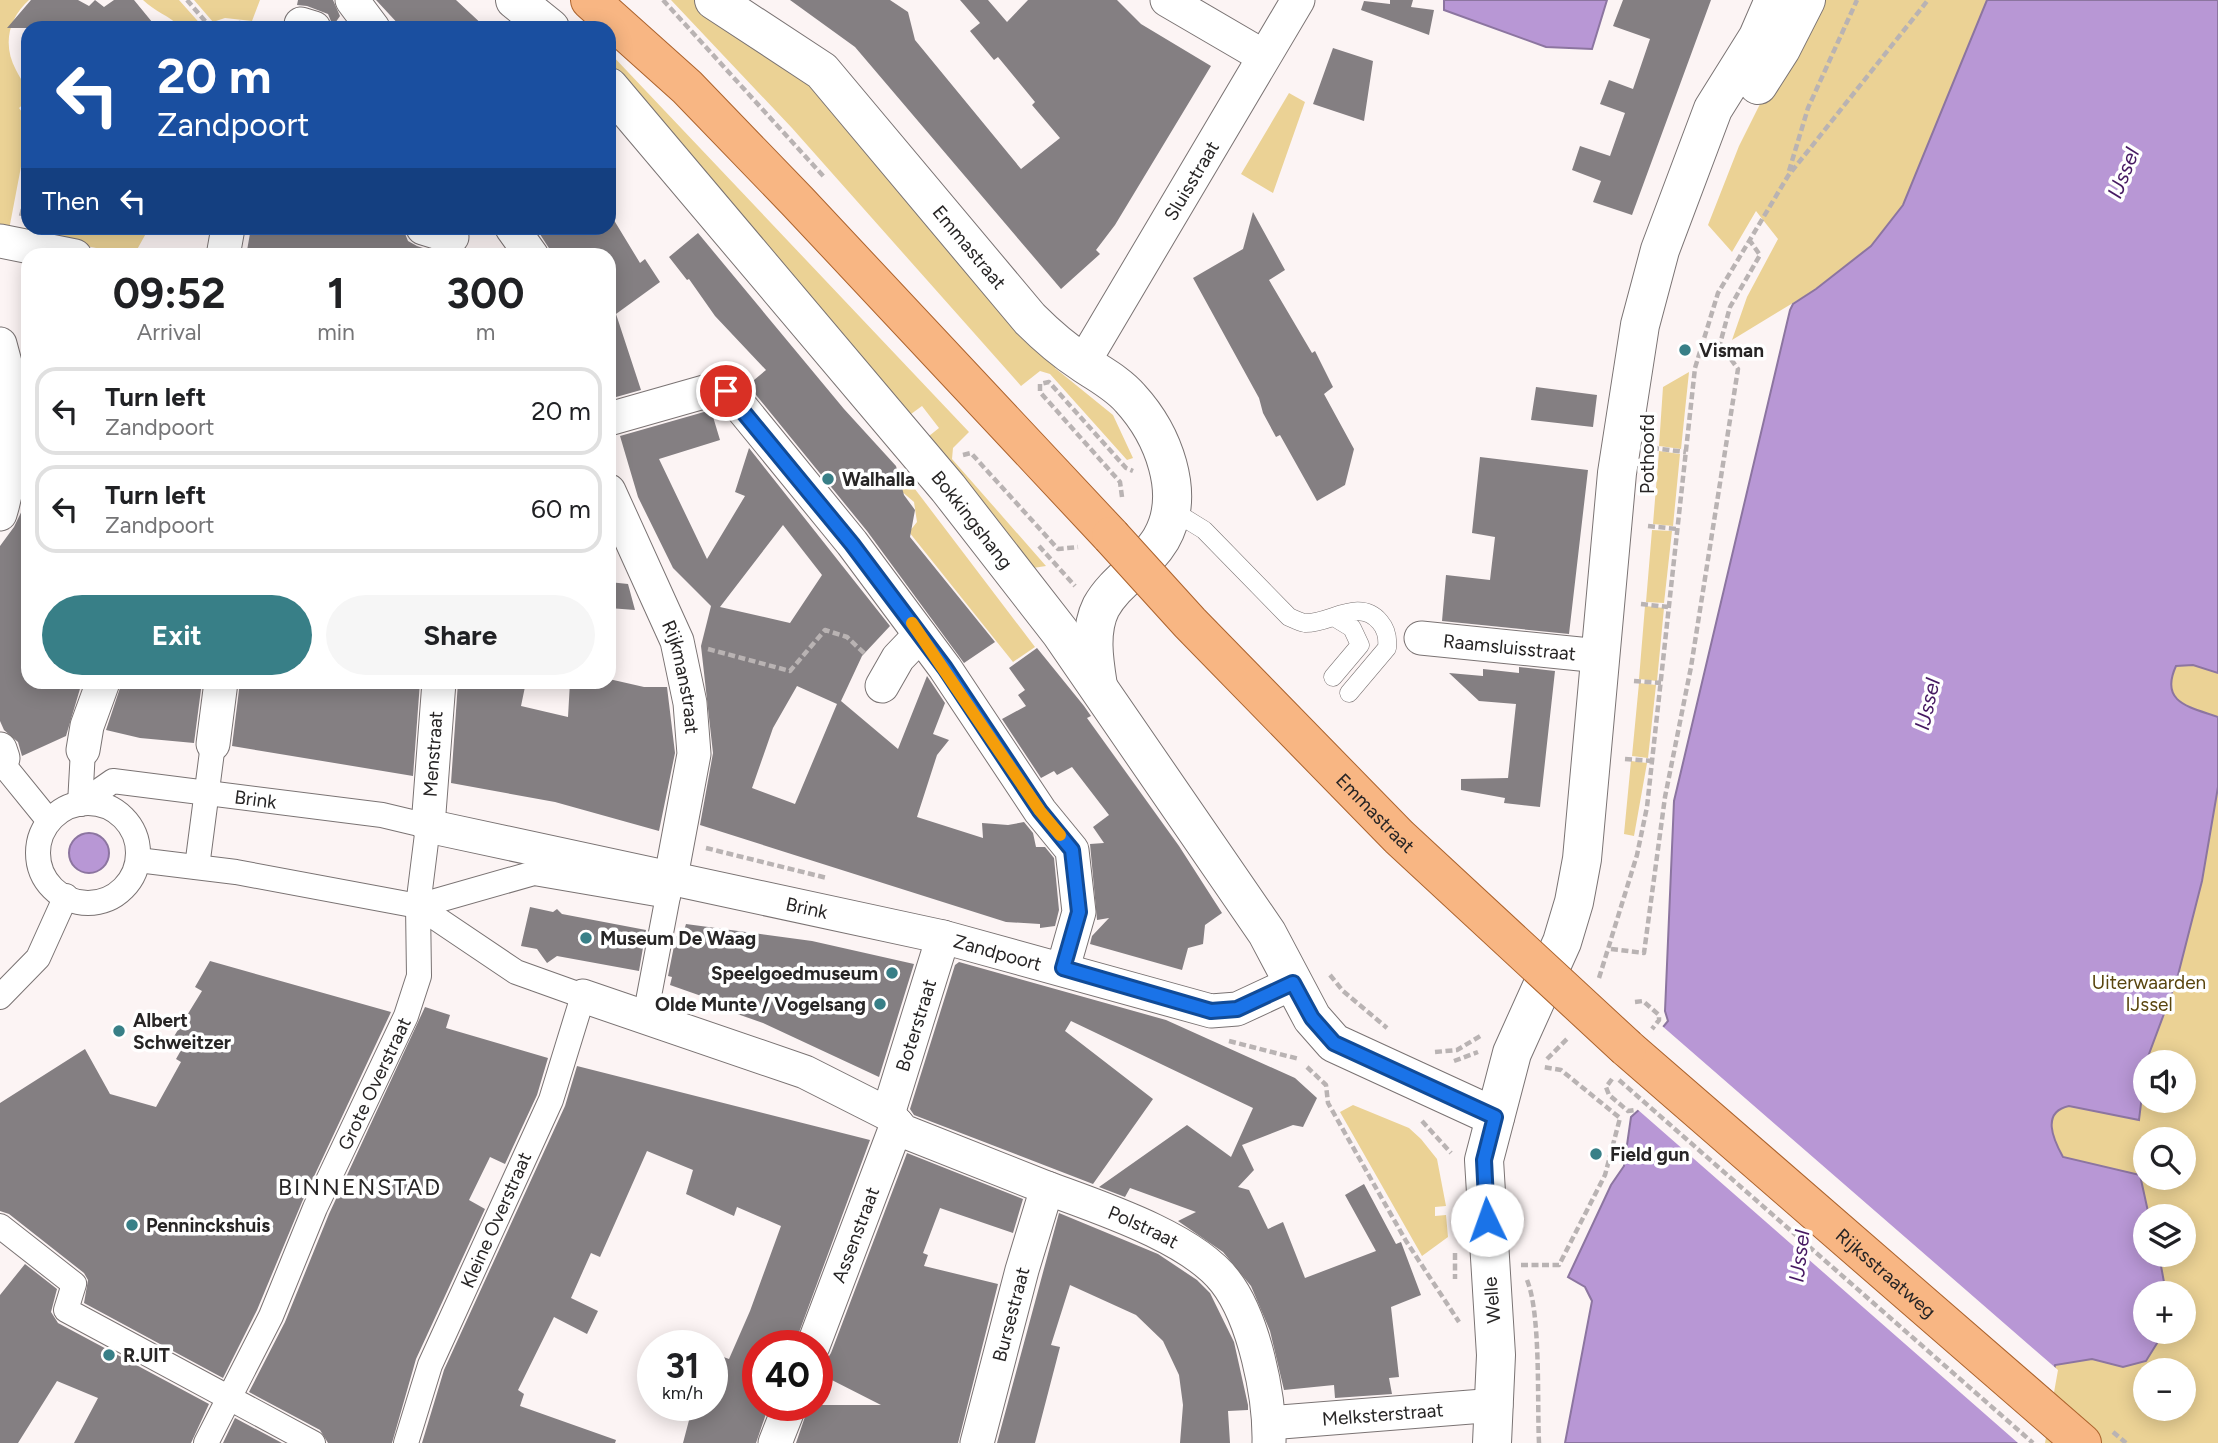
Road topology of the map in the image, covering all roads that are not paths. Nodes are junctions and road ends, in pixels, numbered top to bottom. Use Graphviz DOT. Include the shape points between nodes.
graph roads {
  1 [pos="352,0"];
  2 [pos="515,0"];
  3 [pos="590,0"];
  4 [pos="626,0"];
  5 [pos="714,0"];
  6 [pos="1167,0"];
  7 [pos="1298,0"];
  8 [pos="1773,0"];
  9 [pos="1805,0"];
  10 [pos="368,21"];
  11 [pos="541,21"];
  12 [pos="613,21"];
  13 [pos="616,23"];
  14 [pos="1263,56"];
  15 [pos="687,87"];
  16 [pos="616,96"];
  17 [pos="1691,168"];
  18 [pos="0,241"];
  19 [pos="35,248"];
  20 [pos="0,344"];
  21 [pos="1083,363"];
  22 [pos="1632,391"];
  23 [pos="616,417"];
  24 [pos="616,506"];
  25 [pos="1170,506"];
  26 [pos="0,514"];
  27 [pos="1334,617"];
  28 [pos="1060,632"];
  29 [pos="920,635"];
  30 [pos="1421,638"];
  31 [pos="1600,656"];
  32 [pos="890,672"];
  33 [pos="1333,677"];
  34 [pos="1098,686"];
  35 [pos="100,689"];
  36 [pos="220,689"];
  37 [pos="438,689"];
  38 [pos="1349,693"];
  39 [pos="213,744"];
  40 [pos="83,750"];
  41 [pos="1,755"];
  42 [pos="206,793"];
  43 [pos="80,804"];
  44 [pos="49,821"];
  45 [pos="421,832"];
  46 [pos="138,860"];
  47 [pos="197,867"];
  48 [pos="669,886"];
  49 [pos="66,897"];
  50 [pos="418,906"];
  51 [pos="943,937"];
  52 [pos="1584,947"];
  53 [pos="1063,968"];
  54 [pos="1310,978"];
  55 [pos="583,996"];
  56 [pos="0,997"];
  57 [pos="645,1017"];
  58 [pos="1626,1057"];
  59 [pos="1495,1117"];
  60 [pos="893,1119"];
  61 [pos="1047,1188"];
  62 [pos="0,1226"];
  63 [pos="819,1330"];
  64 [pos="229,1400"];
  65 [pos="1496,1405"];
  66 [pos="784,1421"];
  67 [pos="1269,1433"];
  68 [pos="206,1443"];
  69 [pos="313,1443"];
  70 [pos="406,1443"];
  71 [pos="775,1443"];
  72 [pos="977,1443"];
  73 [pos="1492,1443"];
  74 [pos="2082,1443"];
  1 -- 10 [label="street"];
  2 -- 11 [label="street"];
  3 -- 12 [label="main road, Emmastraat"];
  4 -- 15 [label="main road, Emmastraat"];
  5 -- 21 [label="street, Emmastraat" via="822,71 1030,319"];
  6 -- 14 [label="street"];
  7 -- 14 [label="street, Sluisstraat"];
  8 -- 17 [label="street, Pothoofd" via="1758,37 1713,108"];
  9 -- 17 [label="street, Pothoofd" via="1782,49 1759,83 1731,124"];
  13 -- 15 [label="main road, Emmastraat"];
  14 -- 21 [label="street, Sluisstraat"];
  15 -- 58 [label="main road, Emmastraat, bridge" via="1190,623 1399,837"];
  16 -- 28 [label="street, Bokkingshang" via="931,468"];
  17 -- 22 [label="street, Pothoofd" via="1660,250 1640,325"];
  18 -- 19 [label="street"];
  20 -- 26 [label="street" via="13,411 12,461"];
  21 -- 25 [label="street, Emmastraat" via="1129,396 1140,411 1161,451"];
  22 -- 31 [label="street, Pothoofd" via="1617,472"];
  22 -- 52 [label="street, Pothoofd" via="1636,503 1612,811 1607,857"];
  23 -- 29 [label="street" via="710,390 727,392"];
  24 -- 48 [label="street, Rijkmanstraat" via="677,641 690,703 694,754"];
  25 -- 27 [label="lane" via="1204,530 1289,617 1306,623"];
  25 -- 28 [label="street" via="1071,608"];
  25 -- 34 [label="street" via="1161,539 1101,607 1093,647"];
  27 -- 33 [label="lane" via="1352,628 1360,645"];
  27 -- 38 [label="lane" via="1353,611 1370,614 1386,635 1387,648 1381,659"];
  28 -- 34 [label="street, Bokkingshang"];
  29 -- 32 [label="street"];
  29 -- 53 [label="street" via="1040,811 1072,850 1079,912"];
  30 -- 31 [label="street, Raamsluisstraat"];
  31 -- 52 [label="street, Pothoofd" via="1574,902"];
  34 -- 54 [label="street, Bokkingshang" via="1267,933"];
  35 -- 40 [label="street"];
  36 -- 39 [label="street"];
  37 -- 45 [label="street, Menstraat"];
  39 -- 42 [label="street, Brink"];
  40 -- 43 [label="street"];
  41 -- 44 [label="street" via="6,768"];
  42 -- 43 [label="street, Brink" via="113,781"];
  42 -- 45 [label="street, Brink" via="382,815"];
  42 -- 47 [label="street, Brink"];
  43 -- 44 [label="street, Brink"];
  43 -- 46 [label="street" via="95,804 123,817 132,830"];
  44 -- 49 [label="street" via="39,842 40,865 50,885"];
  45 -- 48 [label="street, Brink"];
  45 -- 50 [label="street"];
  46 -- 47 [label="street, Brink"];
  46 -- 49 [label="street" via="127,884 106,900 80,903"];
  47 -- 50 [label="street, Brink"];
  48 -- 50 [label="street, Brink" via="534,873"];
  48 -- 51 [label="street, Brink"];
  48 -- 57 [label="street"];
  49 -- 56 [label="street" via="38,958"];
  50 -- 55 [label="street, Brink" via="516,972"];
  50 -- 64 [label="street, Grote Overstraat" via="419,976 406,1016"];
  51 -- 53 [label="street, Zandpoort"];
  51 -- 60 [label="street, Boterstraat"];
  52 -- 59 [label="street, Welle" via="1541,1039"];
  53 -- 54 [label="street, Zandpoort" via="1211,1011 1237,1009"];
  54 -- 59 [label="street" via="1312,1018 1334,1043"];
  55 -- 57 [label="street, Brink"];
  55 -- 70 [label="street, Kleine Overstraat" via="551,1100 430,1365"];
  57 -- 60 [label="street, Brink" via="804,1072"];
  58 -- 74 [label="main road, Rijksstraatweg"];
  59 -- 65 [label="street, Welle" via="1484,1160"];
  60 -- 61 [label="street, Polstraat" via="903,1132"];
  60 -- 63 [label="street, Assenstraat"];
  61 -- 67 [label="street, Polstraat" via="1120,1216 1180,1246 1225,1280 1241,1306 1256,1352"];
  61 -- 72 [label="street, Bursestraat"];
  62 -- 64 [label="street" via="74,1284 66,1310"];
  64 -- 68 [label="street, Grote Overstraat"];
  64 -- 69 [label="street"];
  65 -- 67 [label="street, Melksterstraat"];
  65 -- 73 [label="street, Welle"];
  66 -- 71 [label="street"];
}
